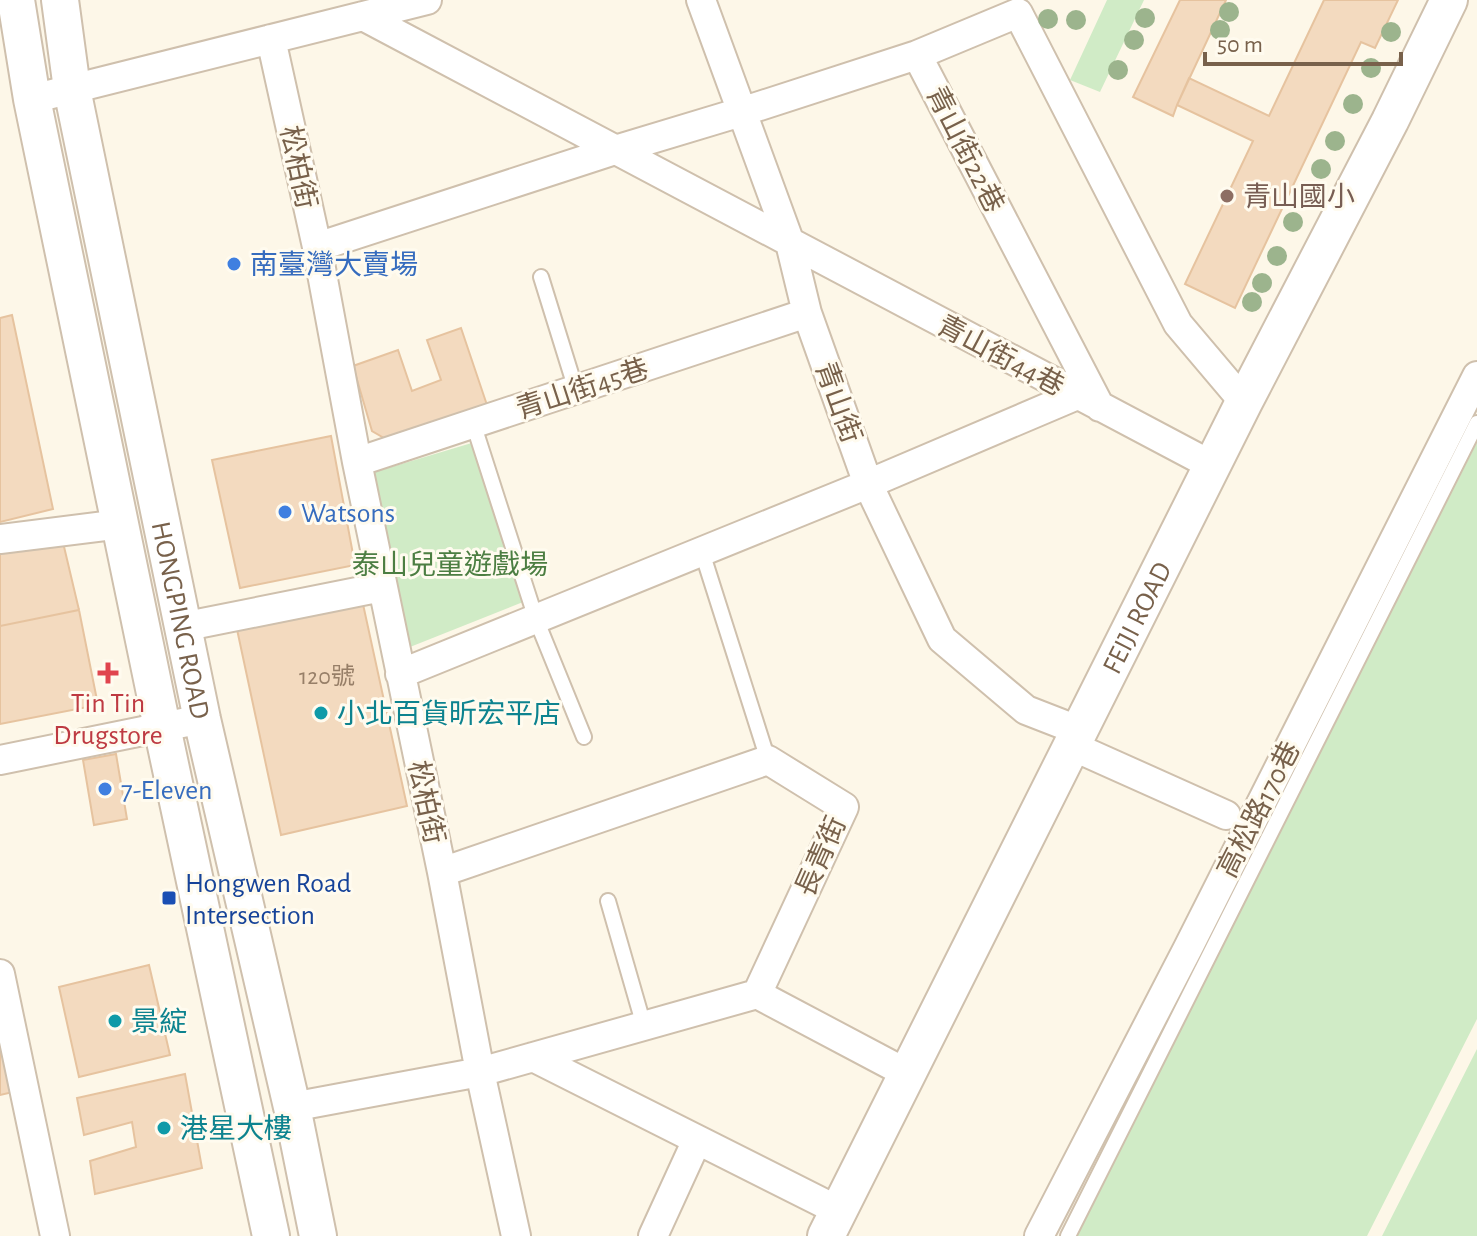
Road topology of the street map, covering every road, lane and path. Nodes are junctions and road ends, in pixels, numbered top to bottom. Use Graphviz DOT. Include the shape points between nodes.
graph roads {
  1 [pos="16,0"];
  2 [pos="60,0"];
  3 [pos="427,0"];
  4 [pos="701,0"];
  5 [pos="1449,0"];
  6 [pos="363,16"];
  7 [pos="271,39"];
  8 [pos="917,55"];
  9 [pos="72,89"];
  10 [pos="32,99"];
  11 [pos="741,112"];
  12 [pos="615,150"];
  13 [pos="790,243"];
  14 [pos="317,247"];
  15 [pos="541,277"];
  16 [pos="807,313"];
  17 [pos="1476,378"];
  18 [pos="576,390"];
  19 [pos="1089,401"];
  20 [pos="1244,402"];
  21 [pos="473,423"];
  22 [pos="1477,423"];
  23 [pos="357,462"];
  24 [pos="1213,466"];
  25 [pos="868,484"];
  26 [pos="121,524"];
  27 [pos="0,539"];
  28 [pos="702,552"];
  29 [pos="382,587"];
  30 [pos="536,619"];
  31 [pos="182,627"];
  32 [pos="400,674"];
  33 [pos="202,719"];
  34 [pos="162,727"];
  35 [pos="584,737"];
  36 [pos="1076,739"];
  37 [pos="0,760"];
  38 [pos="768,760"];
  39 [pos="1226,815"];
  40 [pos="442,872"];
  41 [pos="608,901"];
  42 [pos="0,974"];
  43 [pos="757,994"];
  44 [pos="644,1026"];
  45 [pos="533,1057"];
  46 [pos="480,1072"];
  47 [pos="908,1074"];
  48 [pos="292,1107"];
  49 [pos="697,1140"];
  50 [pos="832,1223"];
  51 [pos="55,1236"];
  52 [pos="271,1236"];
  53 [pos="318,1236"];
  54 [pos="516,1236"];
  55 [pos="653,1236"];
  56 [pos="1039,1236"];
  57 [pos="1068,1236"];
  1 -- 10 [label="street, HONGPING ROAD"];
  2 -- 9 [label="street, HONGPING ROAD"];
  3 -- 6 [label="street"];
  4 -- 11 [label="street, 青山街"];
  5 -- 20 [label="street, FEIJI ROAD"];
  6 -- 7 [label="street"];
  6 -- 12 [label="street, 青山街44巷"];
  7 -- 9 [label="street"];
  7 -- 14 [label="street, 松柏街"];
  8 -- 11 [label="street, 青山街22巷"];
  8 -- 19 [label="street, 青山街22巷"];
  8 -- 20 [label="street" via="1018,13 1178,324"];
  9 -- 10 [label="street"];
  9 -- 31 [label="street, HONGPING ROAD"];
  10 -- 26 [label="street, HONGPING ROAD"];
  11 -- 12 [label="street, 青山街22巷"];
  11 -- 13 [label="street, 青山街"];
  12 -- 13 [label="street, 青山街44巷"];
  12 -- 14 [label="street, 青山街22巷"];
  13 -- 16 [label="street, 青山街"];
  13 -- 19 [label="street, 青山街44巷"];
  14 -- 23 [label="street, 松柏街"];
  15 -- 18 [label="lane"];
  16 -- 18 [label="street, 青山街45巷"];
  16 -- 25 [label="street, 青山街"];
  17 -- 56 [label="street, 高松路170巷"];
  18 -- 21 [label="street, 青山街45巷"];
  19 -- 24 [label="street, 青山街44巷"];
  19 -- 25 [label="street"];
  20 -- 24 [label="street, FEIJI ROAD"];
  21 -- 23 [label="street, 青山街45巷"];
  21 -- 30 [label="lane"];
  22 -- 57 [label="lane"];
  23 -- 29 [label="street, 松柏街"];
  24 -- 36 [label="street, FEIJI ROAD"];
  25 -- 28 [label="street"];
  25 -- 36 [label="street, 青山街" via="942,639 1026,710"];
  26 -- 27 [label="street"];
  26 -- 34 [label="street, HONGPING ROAD"];
  28 -- 30 [label="street"];
  28 -- 38 [label="lane"];
  29 -- 31 [label="street"];
  29 -- 32 [label="street, 松柏街"];
  30 -- 32 [label="street"];
  30 -- 35 [label="lane"];
  31 -- 33 [label="street, HONGPING ROAD"];
  32 -- 40 [label="street, 松柏街"];
  33 -- 34 [label="street"];
  33 -- 48 [label="street, HONGPING ROAD"];
  34 -- 37 [label="street"];
  34 -- 52 [label="street, HONGPING ROAD"];
  36 -- 39 [label="street, 青山街"];
  36 -- 47 [label="street, FEIJI ROAD"];
  38 -- 40 [label="street"];
  38 -- 43 [label="street, 長青街" via="844,807"];
  40 -- 46 [label="street, 松柏街"];
  41 -- 44 [label="lane"];
  42 -- 51 [label="street"];
  43 -- 44 [label="street"];
  43 -- 47 [label="street"];
  44 -- 45 [label="street"];
  45 -- 46 [label="street"];
  45 -- 49 [label="street"];
  46 -- 48 [label="street"];
  46 -- 54 [label="street, 松柏街"];
  47 -- 50 [label="street, FEIJI ROAD"];
  48 -- 53 [label="street, HONGPING ROAD"];
  49 -- 50 [label="street"];
  49 -- 55 [label="street"];
}
